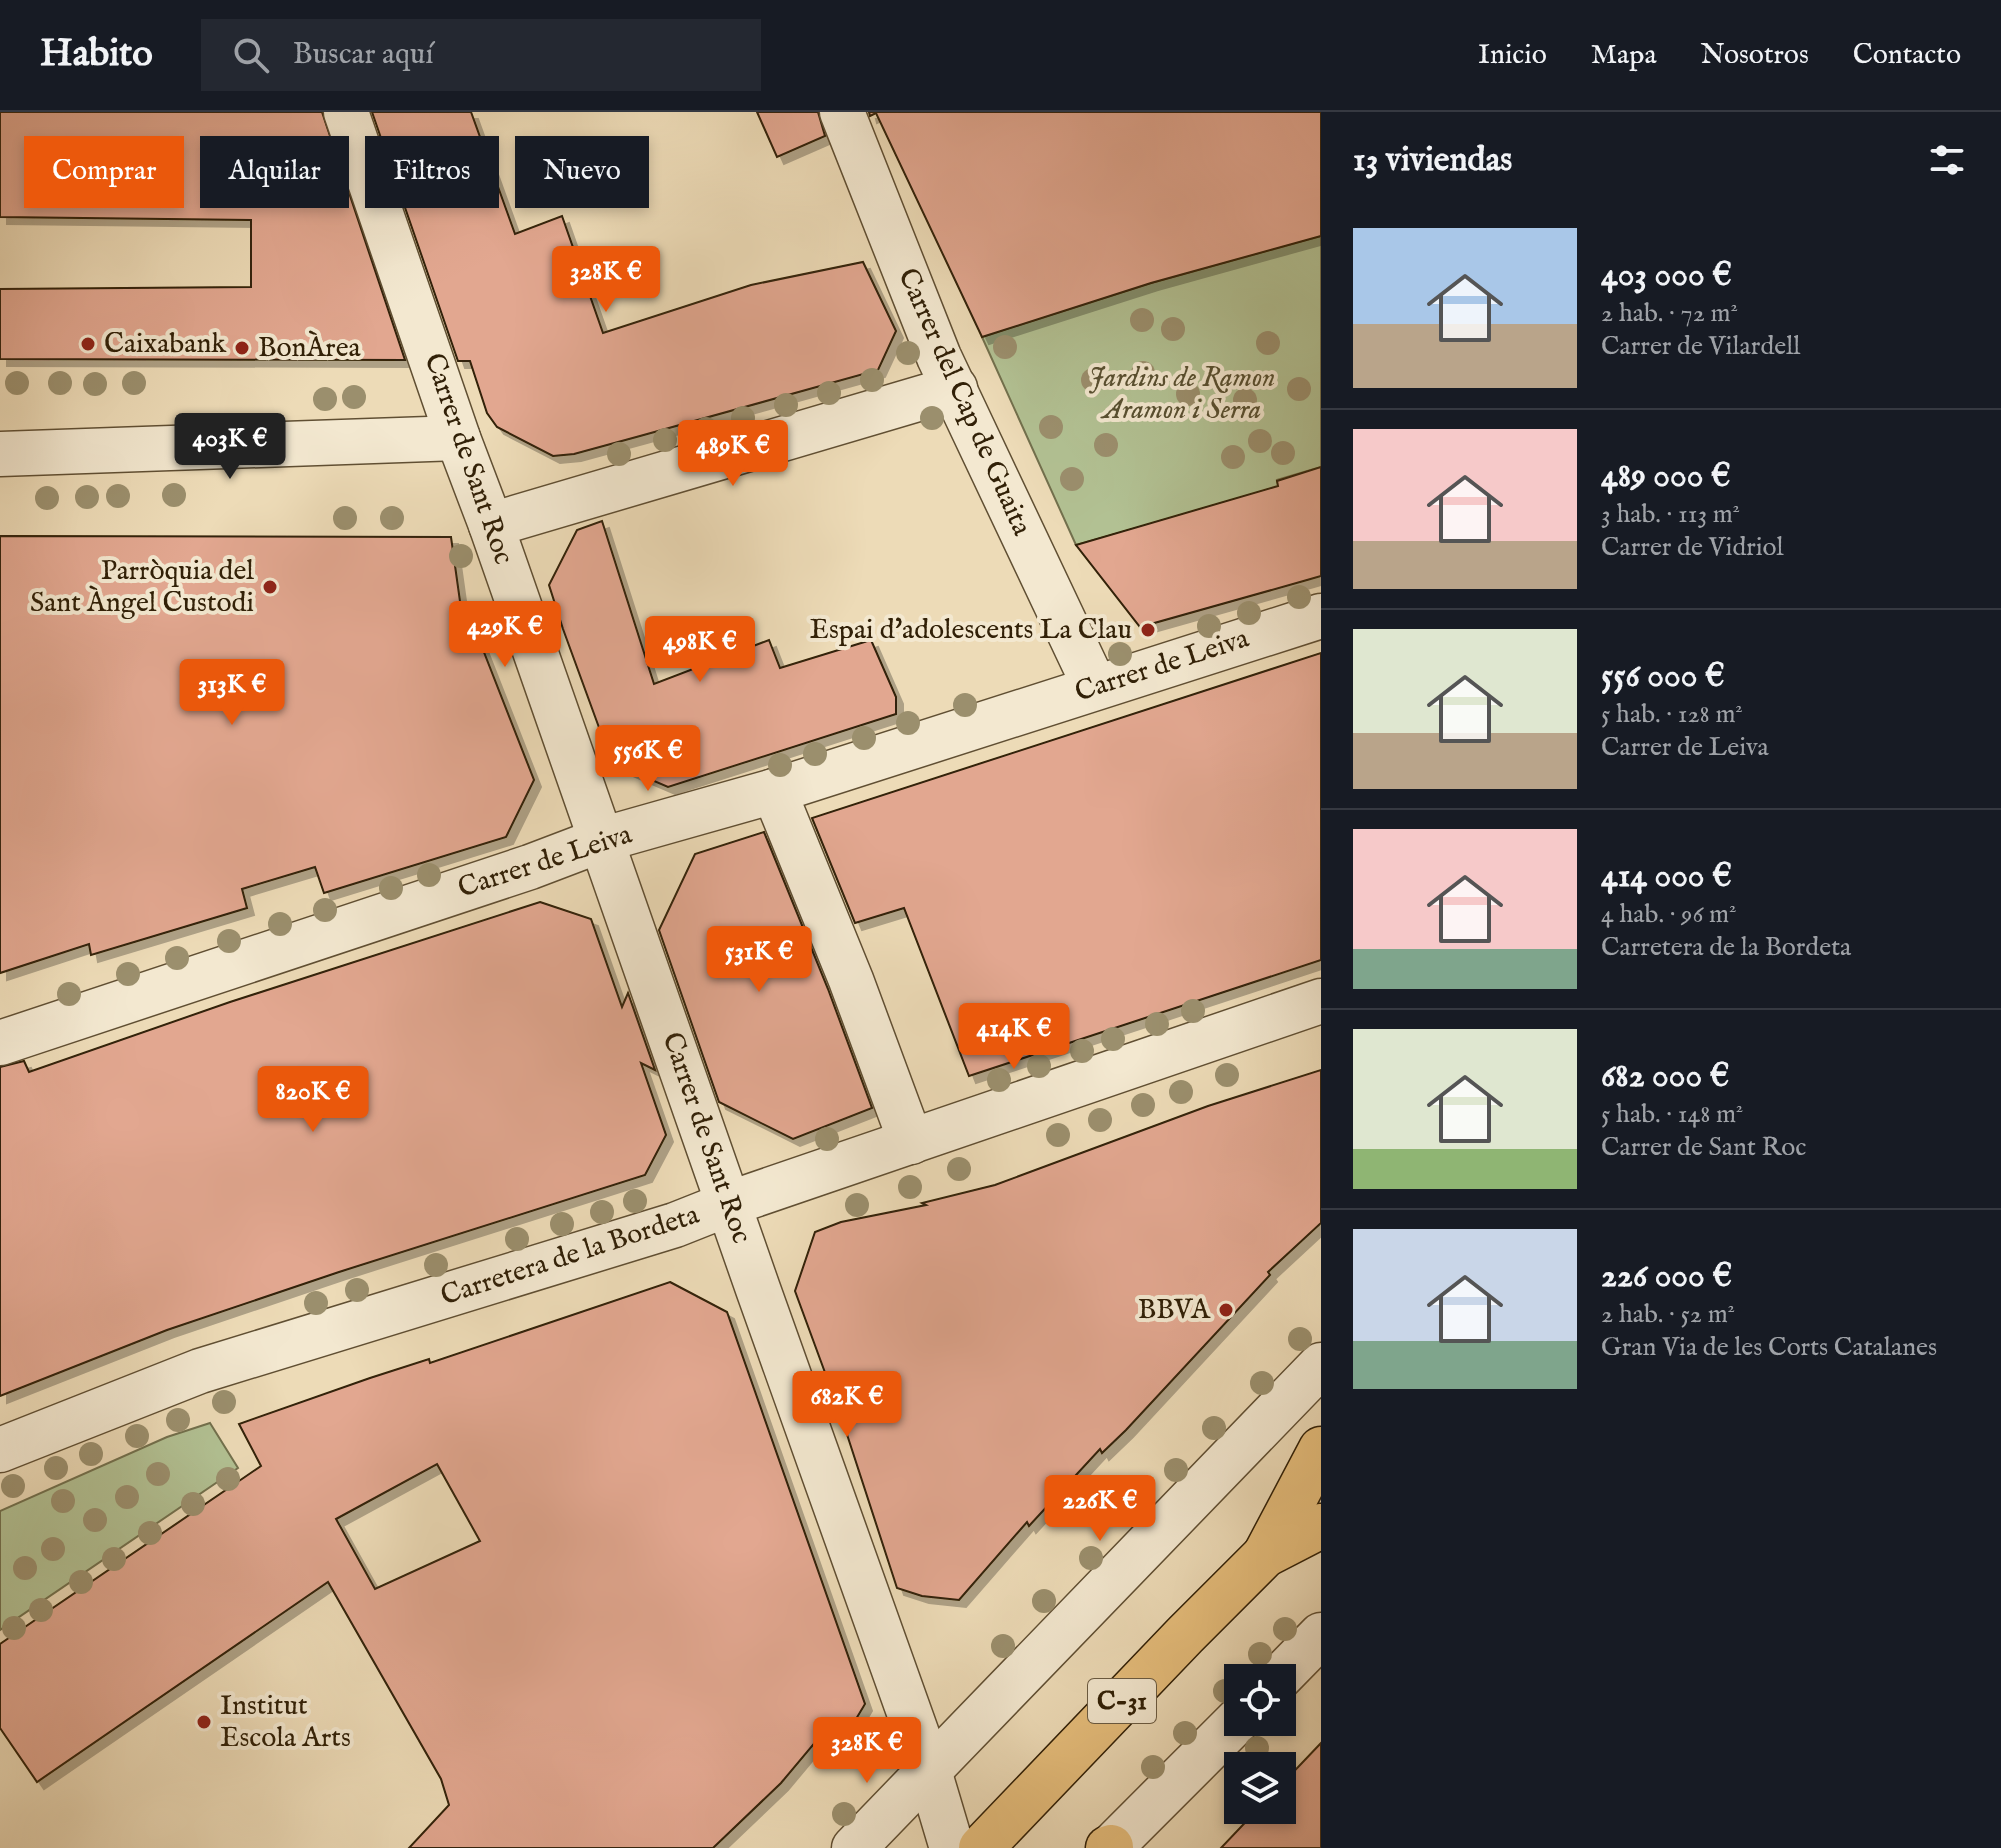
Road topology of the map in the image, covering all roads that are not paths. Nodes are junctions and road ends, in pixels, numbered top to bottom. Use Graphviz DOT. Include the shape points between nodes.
graph roads {
  1 [pos="346,112"];
  2 [pos="842,112"];
  3 [pos="955,388"];
  4 [pos="458,438"];
  5 [pos="0,454"];
  6 [pos="491,525"];
  7 [pos="1321,616"];
  8 [pos="1095,687"];
  9 [pos="774,791"];
  10 [pos="601,840"];
  11 [pos="1321,1001"];
  12 [pos="0,1043"];
  13 [pos="911,1142"];
  14 [pos="728,1204"];
  15 [pos="1321,1365"];
  16 [pos="1321,1449"];
  17 [pos="0,1450"];
  18 [pos="1321,1526"];
  19 [pos="1265,1555"];
  20 [pos="1321,1635"];
  21 [pos="1293,1664"];
  22 [pos="1224,1734"];
  23 [pos="929,1770"];
  24 [pos="854,1848"];
  25 [pos="952,1848"];
  26 [pos="981,1848"];
  27 [pos="1110,1848"];
  1 -- 4 [label="street, Carrer de Sant Roc"];
  2 -- 3 [label="street, Carrer del Cap de Guaita"];
  3 -- 6 [label="street"];
  3 -- 8 [label="street, Carrer del Cap de Guaita"];
  4 -- 5 [label="street"];
  4 -- 6 [label="street, Carrer de Sant Roc"];
  6 -- 10 [label="street, Carrer de Sant Roc"];
  7 -- 8 [label="street, Carrer de Leiva"];
  8 -- 9 [label="street, Carrer de Leiva"];
  9 -- 10 [label="street, Carrer de Leiva"];
  9 -- 13 [label="street"];
  10 -- 12 [label="street, Carrer de Leiva"];
  10 -- 14 [label="street, Carrer de Sant Roc"];
  11 -- 13 [label="street, Carretera de la Bordeta"];
  13 -- 14 [label="street, Carretera de la Bordeta"];
  14 -- 17 [label="street, Carretera de la Bordeta" via="200,1371"];
  14 -- 23 [label="street, Carrer de Sant Roc"];
  15 -- 23 [label="street"];
  16 -- 19 [label="main road, C-31"];
  18 -- 19 [label="main road, C-31"];
  19 -- 26 [label="main road, C-31"];
  20 -- 21 [label="street"];
  22 -- 27 [label="street"];
  23 -- 24 [label="street"];
  23 -- 25 [label="street, Carrer de Sant Roc"];
}
